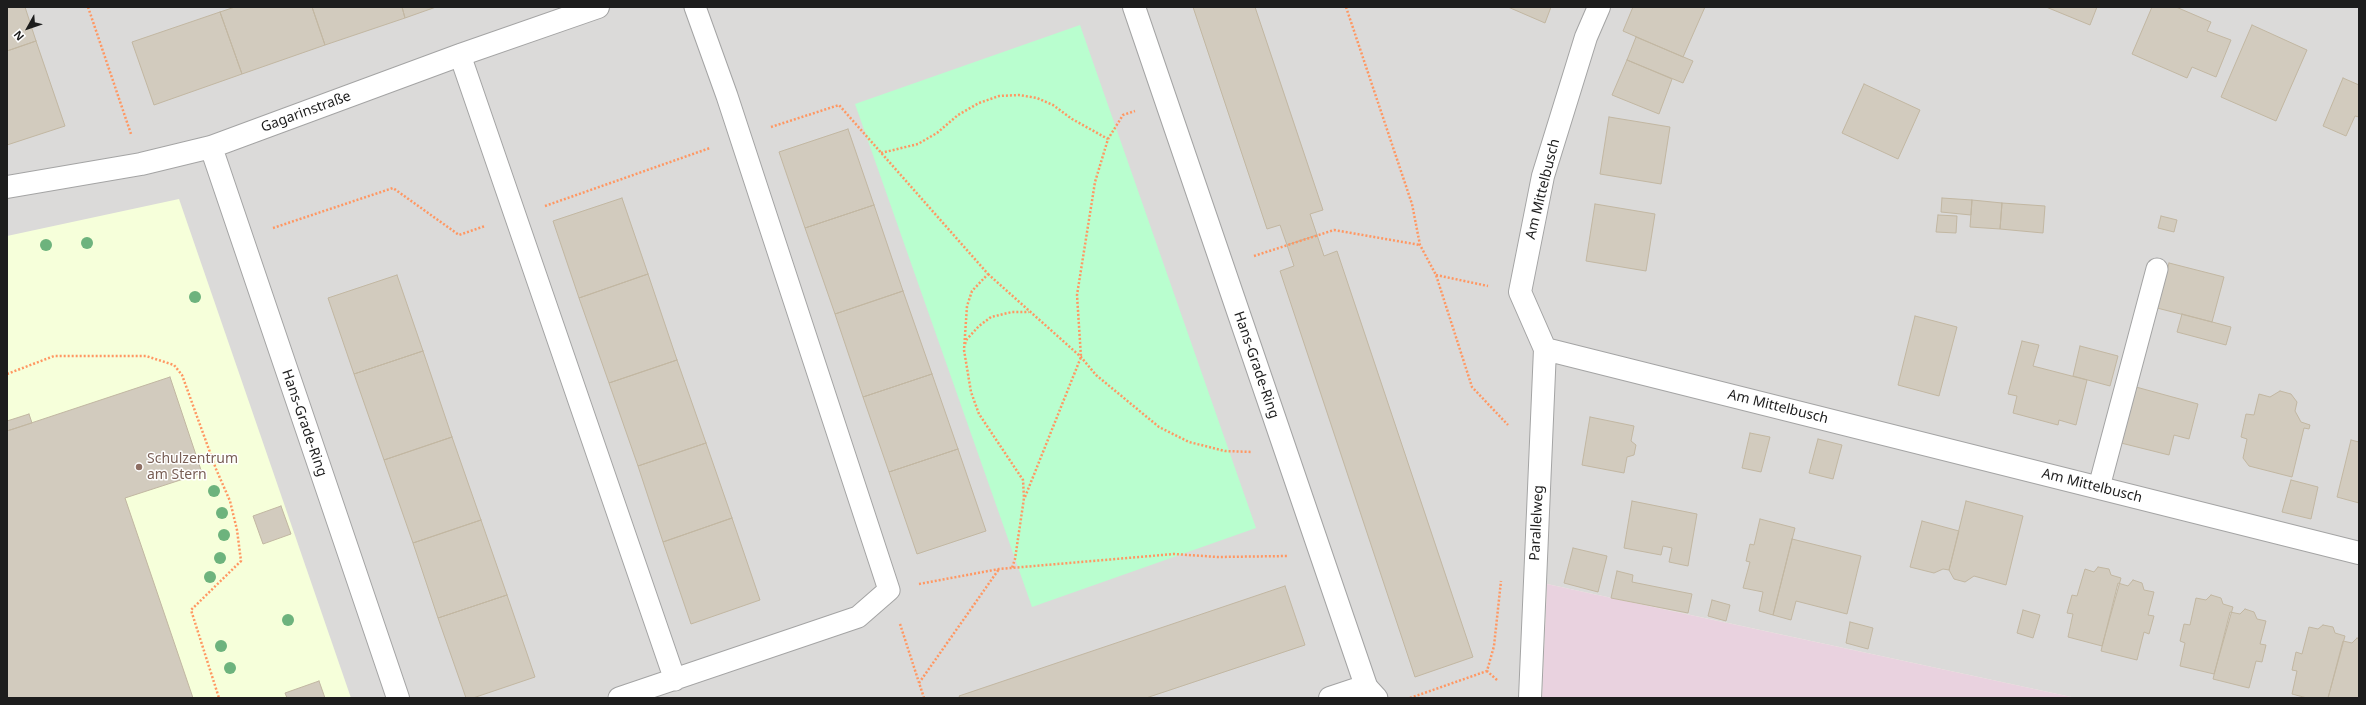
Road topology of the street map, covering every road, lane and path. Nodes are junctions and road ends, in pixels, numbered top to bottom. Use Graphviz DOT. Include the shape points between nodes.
graph roads {
  1 [pos="88,7"];
  2 [pos="598,7"];
  3 [pos="695,7"];
  4 [pos="1134,7"];
  5 [pos="1346,7"];
  6 [pos="1599,7"];
  7 [pos="460,55"];
  8 [pos="1166,99"];
  9 [pos="739,137"];
  10 [pos="1108,139"];
  11 [pos="211,147"];
  12 [pos="881,153"];
  13 [pos="141,164"];
  14 [pos="7,187"];
  15 [pos="515,216"];
  16 [pos="242,238"];
  17 [pos="1287,245"];
  18 [pos="1420,245"];
  19 [pos="2157,269"];
  20 [pos="988,274"];
  21 [pos="1436,275"];
  22 [pos="1520,292"];
  23 [pos="1030,312"];
  24 [pos="1545,349"];
  25 [pos="964,350"];
  26 [pos="1081,357"];
  27 [pos="7,374"];
  28 [pos="1509,432"];
  29 [pos="1286,453"];
  30 [pos="2099,487"];
  31 [pos="1024,498"];
  32 [pos="1320,553"];
  33 [pos="2359,553"];
  34 [pos="1012,568"];
  35 [pos="999,569"];
  36 [pos="1502,573"];
  37 [pos="889,590"];
  38 [pos="1487,671"];
  39 [pos="674,680"];
  40 [pos="1499,682"];
  41 [pos="919,683"];
  42 [pos="1372,692"];
  43 [pos="219,698"];
  44 [pos="398,698"];
  45 [pos="619,698"];
  46 [pos="924,698"];
  47 [pos="1330,698"];
  48 [pos="1410,698"];
  49 [pos="1530,698"];
  1 -- 13 [label="path"];
  2 -- 7 [label="street, Gagarinstraße"];
  3 -- 9 [label="lane"];
  4 -- 8 [label="street, Hans-Grade-Ring"];
  5 -- 18 [label="path" via="1412,204"];
  6 -- 22 [label="street, Am Mittelbusch" via="1586,37 1543,176"];
  7 -- 11 [label="street, Gagarinstraße"];
  7 -- 15 [label="lane"];
  8 -- 10 [label="path" via="1123,116"];
  8 -- 29 [label="street, Hans-Grade-Ring"];
  9 -- 12 [label="path" via="839,105"];
  9 -- 15 [label="path"];
  9 -- 37 [label="lane"];
  10 -- 12 [label="path" via="1053,105 1038,98 1019,94 999,96 979,103 918,144"];
  10 -- 26 [label="path" via="1095,182 1078,295"];
  11 -- 13 [label="street, Gagarinstraße"];
  11 -- 16 [label="street, Hans-Grade-Ring"];
  12 -- 20 [label="path"];
  13 -- 14 [label="street, Gagarinstraße"];
  15 -- 16 [label="path" via="459,235 393,188"];
  15 -- 39 [label="lane"];
  16 -- 44 [label="street, Hans-Grade-Ring"];
  17 -- 18 [label="path" via="1334,230"];
  18 -- 21 [label="path"];
  19 -- 30 [label="lane"];
  20 -- 23 [label="path"];
  20 -- 25 [label="path" via="972,291 967,306"];
  21 -- 22 [label="path"];
  21 -- 28 [label="path" via="1472,387 1508,424"];
  22 -- 24 [label="street"];
  23 -- 25 [label="path" via="1012,312 991,317 967,339"];
  23 -- 26 [label="path"];
  24 -- 30 [label="street, Am Mittelbusch"];
  24 -- 49 [label="street, Parallelweg"];
  25 -- 31 [label="path" via="971,392 979,414 1023,480"];
  26 -- 29 [label="path" via="1096,375 1136,409 1160,427 1189,442 1226,451"];
  26 -- 31 [label="path"];
  27 -- 43 [label="path" via="54,356 146,356 174,365 182,375 230,501 238,538 240,561 190,610"];
  29 -- 32 [label="street, Hans-Grade-Ring"];
  30 -- 33 [label="street, Am Mittelbusch"];
  31 -- 34 [label="path" via="1016,559"];
  32 -- 34 [label="path" via="1276,557 1174,554"];
  32 -- 42 [label="street, Hans-Grade-Ring"];
  34 -- 35 [label="path"];
  35 -- 37 [label="path"];
  35 -- 41 [label="path"];
  36 -- 38 [label="path" via="1494,646"];
  37 -- 39 [label="lane" via="858,617"];
  37 -- 41 [label="path"];
  38 -- 40 [label="path"];
  38 -- 48 [label="path"];
  39 -- 45 [label="lane"];
  41 -- 46 [label="path"];
  42 -- 47 [label="street, Hans-Grade-Ring"];
}
